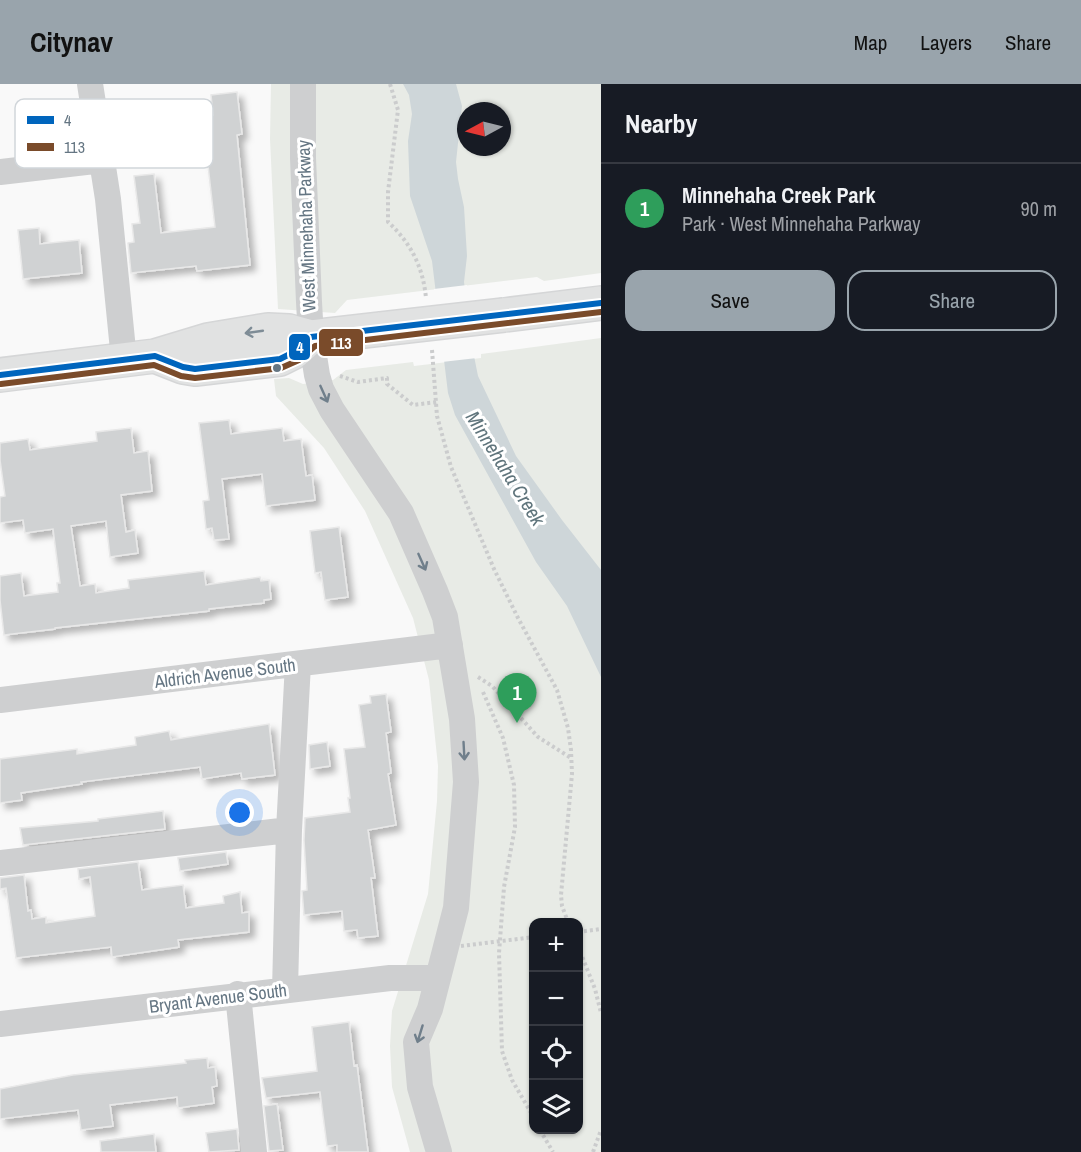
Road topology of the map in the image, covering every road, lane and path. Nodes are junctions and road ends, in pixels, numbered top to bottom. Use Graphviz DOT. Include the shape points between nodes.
graph roads {
  1 [pos="90,84"];
  2 [pos="303,84"];
  3 [pos="390,84"];
  4 [pos="93,99"];
  5 [pos="28,168"];
  6 [pos="104,168"];
  7 [pos="0,171"];
  8 [pos="425,288"];
  9 [pos="601,303"];
  10 [pos="311,337"];
  11 [pos="140,358"];
  12 [pos="333,372"];
  13 [pos="0,375"];
  14 [pos="450,645"];
  15 [pos="298,664"];
  16 [pos="475,676"];
  17 [pos="0,700"];
  18 [pos="572,758"];
  19 [pos="289,830"];
  20 [pos="0,862"];
  21 [pos="566,918"];
  22 [pos="601,929"];
  23 [pos="583,931"];
  24 [pos="529,938"];
  25 [pos="453,947"];
  26 [pos="583,957"];
  27 [pos="437,978"];
  28 [pos="285,990"];
  29 [pos="238,994"];
  30 [pos="601,1013"];
  31 [pos="0,1024"];
  32 [pos="601,1130"];
  33 [pos="542,1134"];
  34 [pos="595,1150"];
  35 [pos="254,1152"];
  36 [pos="439,1152"];
  37 [pos="553,1152"];
  1 -- 4 [label="street"];
  2 -- 10 [label="street, West Minnehaha Parkway"];
  3 -- 8 [label="path" via="398,110 388,222 414,254"];
  5 -- 7 [label="street"];
  6 -- 11 [label="street"];
  9 -- 10 [label="main road, bridge"];
  10 -- 11 [label="main road" via="290,355 275,360 195,369"];
  10 -- 14 [label="street, West Minnehaha Parkway, one-way" via="321,389 401,513 445,617"];
  11 -- 13 [label="main road"];
  12 -- 18 [label="path" via="358,382 387,378 387,384 413,405 436,402 441,434 464,500 518,618 557,690"];
  14 -- 15 [label="street, Aldrich Avenue South"];
  14 -- 25 [label="street, West Minnehaha Parkway, one-way" via="462,719 466,782"];
  15 -- 17 [label="street, Aldrich Avenue South"];
  15 -- 19 [label="street"];
  16 -- 18 [label="path" via="492,686 538,737"];
  18 -- 21 [label="path" via="561,880"];
  19 -- 20 [label="street"];
  19 -- 28 [label="street"];
  22 -- 23 [label="path"];
  24 -- 25 [label="path, bridge"];
  25 -- 27 [label="street, West Minnehaha Parkway"];
  26 -- 30 [label="path"];
  27 -- 28 [label="street, Bryant Avenue South" via="405,977"];
  27 -- 36 [label="street, West Minnehaha Parkway, one-way" via="417,1042 420,1087"];
  28 -- 29 [label="street, Bryant Avenue South"];
  29 -- 31 [label="street, Bryant Avenue South"];
  29 -- 35 [label="street"];
  32 -- 34 [label="path"];
  33 -- 37 [label="path"];
}
